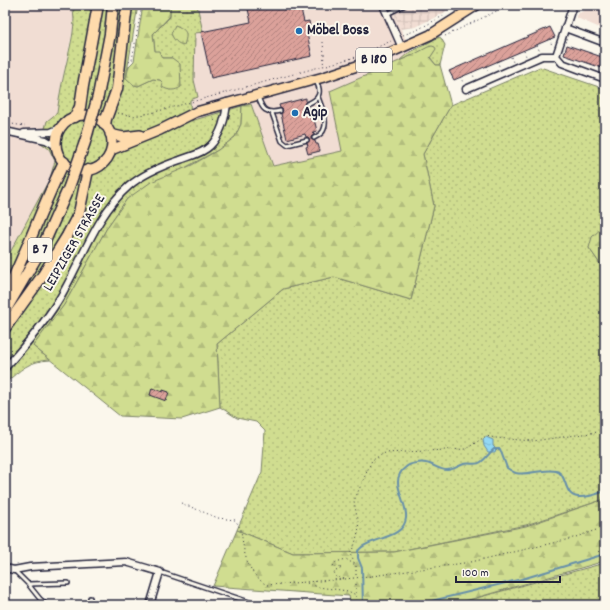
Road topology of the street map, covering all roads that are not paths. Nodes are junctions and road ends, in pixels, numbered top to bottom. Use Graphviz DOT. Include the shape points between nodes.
graph roads {
  1 [pos="98,5"];
  2 [pos="113,5"];
  3 [pos="127,5"];
  4 [pos="383,5"];
  5 [pos="405,5"];
  6 [pos="458,5"];
  7 [pos="573,5"];
  8 [pos="473,7"];
  9 [pos="387,14"];
  10 [pos="564,28"];
  11 [pos="605,43"];
  12 [pos="402,48"];
  13 [pos="556,56"];
  14 [pos="605,79"];
  15 [pos="315,80"];
  16 [pos="466,89"];
  17 [pos="257,95"];
  18 [pos="318,97"];
  19 [pos="227,102"];
  20 [pos="308,104"];
  21 [pos="280,111"];
  22 [pos="272,113"];
  23 [pos="72,114"];
  24 [pos="58,126"];
  25 [pos="107,130"];
  26 [pos="5,131"];
  27 [pos="20,133"];
  28 [pos="148,135"];
  29 [pos="314,138"];
  30 [pos="306,140"];
  31 [pos="56,146"];
  32 [pos="111,150"];
  33 [pos="64,162"];
  34 [pos="88,170"];
  35 [pos="5,295"];
  36 [pos="5,311"];
  37 [pos="5,328"];
  38 [pos="5,368"];
  39 [pos="5,568"];
  40 [pos="14,570"];
  41 [pos="160,572"];
  42 [pos="68,583"];
  43 [pos="28,584"];
  44 [pos="90,598"];
  45 [pos="48,605"];
  46 [pos="90,605"];
  47 [pos="150,605"];
  48 [pos="258,605"];
  1 -- 23 [label="highway" via="80,107"];
  2 -- 36 [label="highway, B 7, bridge" via="98,96 69,187 42,248"];
  3 -- 25 [label="highway" via="117,90 109,111"];
  4 -- 9 [label="street"];
  5 -- 9 [label="lane"];
  6 -- 8 [label="lane"];
  7 -- 10 [label="street"];
  8 -- 12 [label="main road, B 180" via="430,35"];
  9 -- 12 [label="street"];
  10 -- 11 [label="street"];
  10 -- 13 [label="street"];
  12 -- 15 [label="main road, B 180"];
  13 -- 14 [label="street" via="562,63"];
  13 -- 16 [label="street" via="542,56"];
  15 -- 17 [label="main road, B 180"];
  15 -- 18 [label="lane" via="320,88"];
  17 -- 19 [label="main road, B 180"];
  17 -- 22 [label="lane" via="260,106"];
  18 -- 20 [label="lane"];
  18 -- 29 [label="lane" via="325,118 325,129"];
  19 -- 28 [label="main road, B 180" via="196,112"];
  19 -- 38 [label="street, LEIPZIGER STRASSE" via="226,116 209,146 203,151 147,174 119,196 99,225 58,301 34,336"];
  21 -- 22 [label="lane"];
  22 -- 30 [label="lane" via="282,141 287,145"];
  23 -- 24 [label="main road" via="67,121"];
  23 -- 25 [label="main road, B 180" via="94,118"];
  24 -- 27 [label="street" via="51,132"];
  24 -- 31 [label="main road"];
  25 -- 28 [label="main road, B 180" via="123,137"];
  25 -- 32 [label="main road" via="111,139"];
  26 -- 27 [label="street"];
  27 -- 31 [label="street" via="50,141"];
  28 -- 32 [label="main road, B 180"];
  31 -- 33 [label="main road"];
  32 -- 34 [label="main road" via="100,166"];
  33 -- 34 [label="main road" via="72,168"];
  33 -- 35 [label="highway"];
  34 -- 37 [label="highway" via="79,213 67,236"];
  39 -- 40 [label="street"];
  40 -- 41 [label="street" via="126,562"];
  40 -- 43 [label="lane"];
  41 -- 47 [label="street"];
  41 -- 48 [label="lane"];
  42 -- 43 [label="lane"];
  43 -- 45 [label="lane"];
  44 -- 46 [label="lane"];
}
